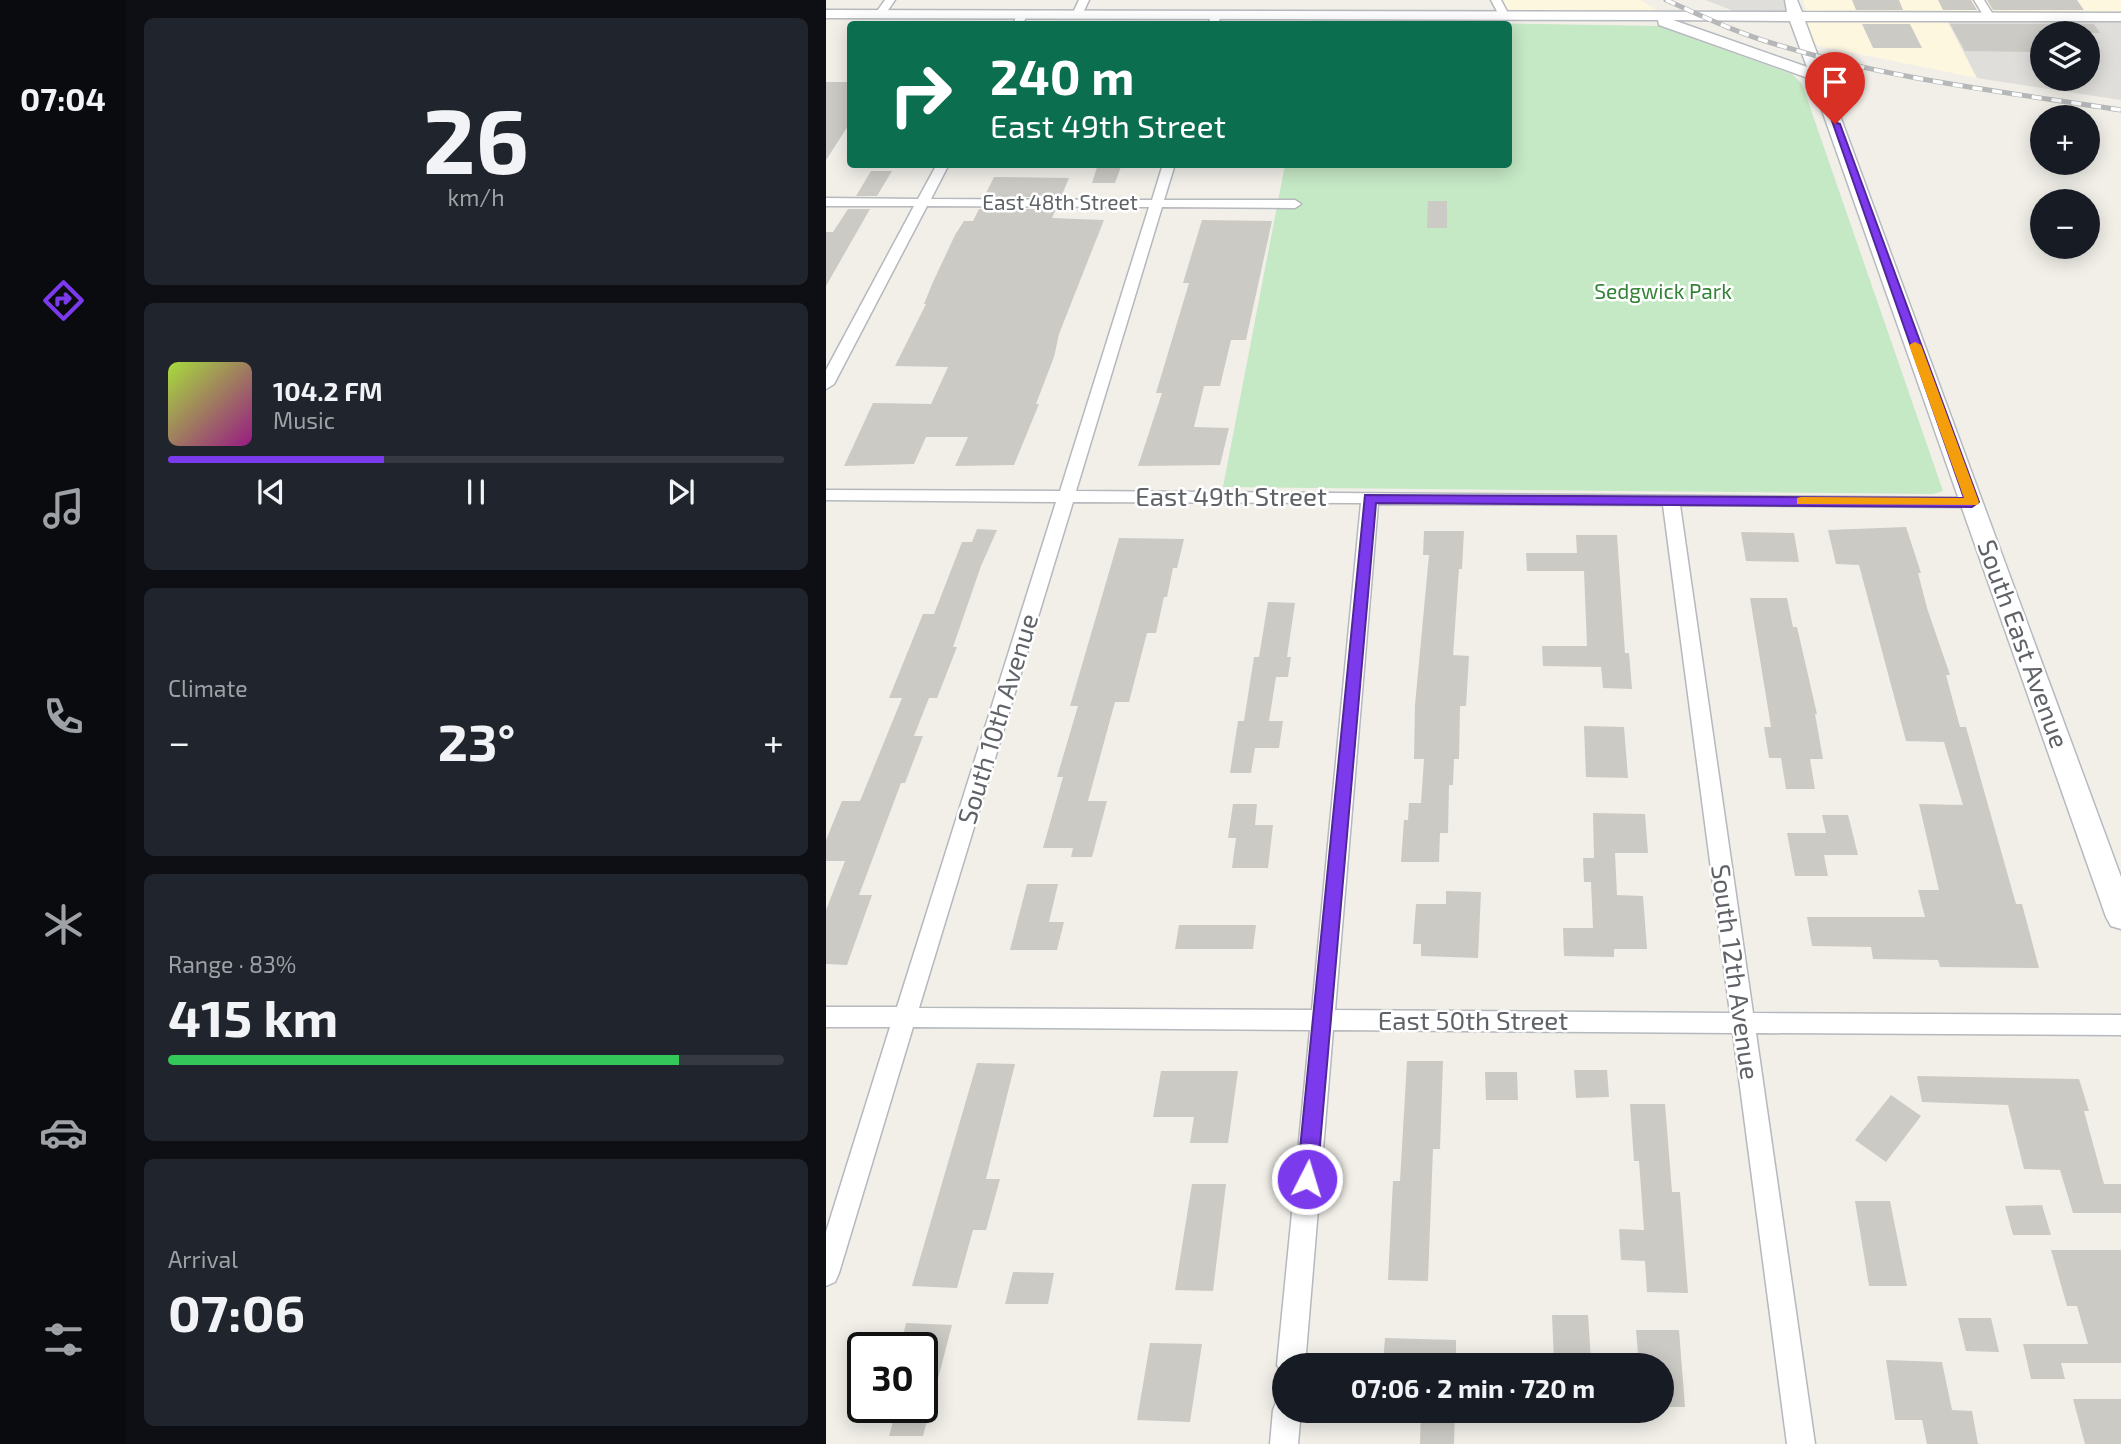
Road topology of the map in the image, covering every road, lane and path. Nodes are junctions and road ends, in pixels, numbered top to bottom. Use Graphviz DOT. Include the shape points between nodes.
graph roads {
  1 [pos="890,0"];
  2 [pos="1084,0"];
  3 [pos="1496,0"];
  4 [pos="1791,0"];
  5 [pos="1979,0"];
  6 [pos="880,14"];
  7 [pos="827,15"];
  8 [pos="1077,15"];
  9 [pos="1503,15"];
  10 [pos="1647,16"];
  11 [pos="1796,16"];
  12 [pos="1989,16"];
  13 [pos="2121,17"];
  14 [pos="1020,20"];
  15 [pos="1214,20"];
  16 [pos="1818,75"];
  17 [pos="941,168"];
  18 [pos="1168,168"];
  19 [pos="826,202"];
  20 [pos="923,202"];
  21 [pos="1157,203"];
  22 [pos="1295,204"];
  23 [pos="826,384"];
  24 [pos="826,495"];
  25 [pos="1067,496"];
  26 [pos="1370,498"];
  27 [pos="1671,500"];
  28 [pos="1972,502"];
  29 [pos="2121,917"];
  30 [pos="826,1017"];
  31 [pos="904,1018"];
  32 [pos="1321,1020"];
  33 [pos="1741,1023"];
  34 [pos="2121,1025"];
  35 [pos="826,1273"];
  36 [pos="1292,1353"];
  37 [pos="1286,1423"];
  38 [pos="1284,1444"];
  39 [pos="1801,1444"];
  1 -- 6 [label="street"];
  2 -- 8 [label="street"];
  3 -- 9 [label="street"];
  4 -- 11 [label="main road"];
  5 -- 12 [label="street"];
  6 -- 7 [label="main road"];
  6 -- 14 [label="main road"];
  8 -- 14 [label="main road"];
  8 -- 15 [label="main road"];
  9 -- 10 [label="main road"];
  9 -- 15 [label="main road"];
  10 -- 11 [label="main road"];
  10 -- 16 [label="main road"];
  11 -- 12 [label="main road"];
  11 -- 16 [label="main road, South East Avenue"];
  12 -- 13 [label="main road"];
  16 -- 28 [label="main road, South East Avenue"];
  17 -- 20 [label="street"];
  18 -- 21 [label="street, South 10th Avenue"];
  19 -- 20 [label="street, East 48th Street"];
  20 -- 21 [label="street, East 48th Street"];
  20 -- 23 [label="street"];
  21 -- 22 [label="street, East 48th Street"];
  21 -- 25 [label="street, South 10th Avenue"];
  24 -- 25 [label="street, East 49th Street"];
  25 -- 26 [label="street, East 49th Street"];
  25 -- 31 [label="street, South 10th Avenue"];
  26 -- 27 [label="street, East 49th Street"];
  26 -- 32 [label="street"];
  27 -- 28 [label="street, East 49th Street"];
  27 -- 33 [label="street, South 12th Avenue"];
  28 -- 29 [label="main road, South East Avenue"];
  30 -- 31 [label="street, East 50th Street"];
  31 -- 32 [label="street, East 50th Street"];
  31 -- 35 [label="street, South 10th Avenue"];
  32 -- 33 [label="street, East 50th Street"];
  32 -- 36 [label="street"];
  33 -- 34 [label="street, East 50th Street"];
  33 -- 39 [label="street, South 12th Avenue"];
  37 -- 38 [label="street"];
}
